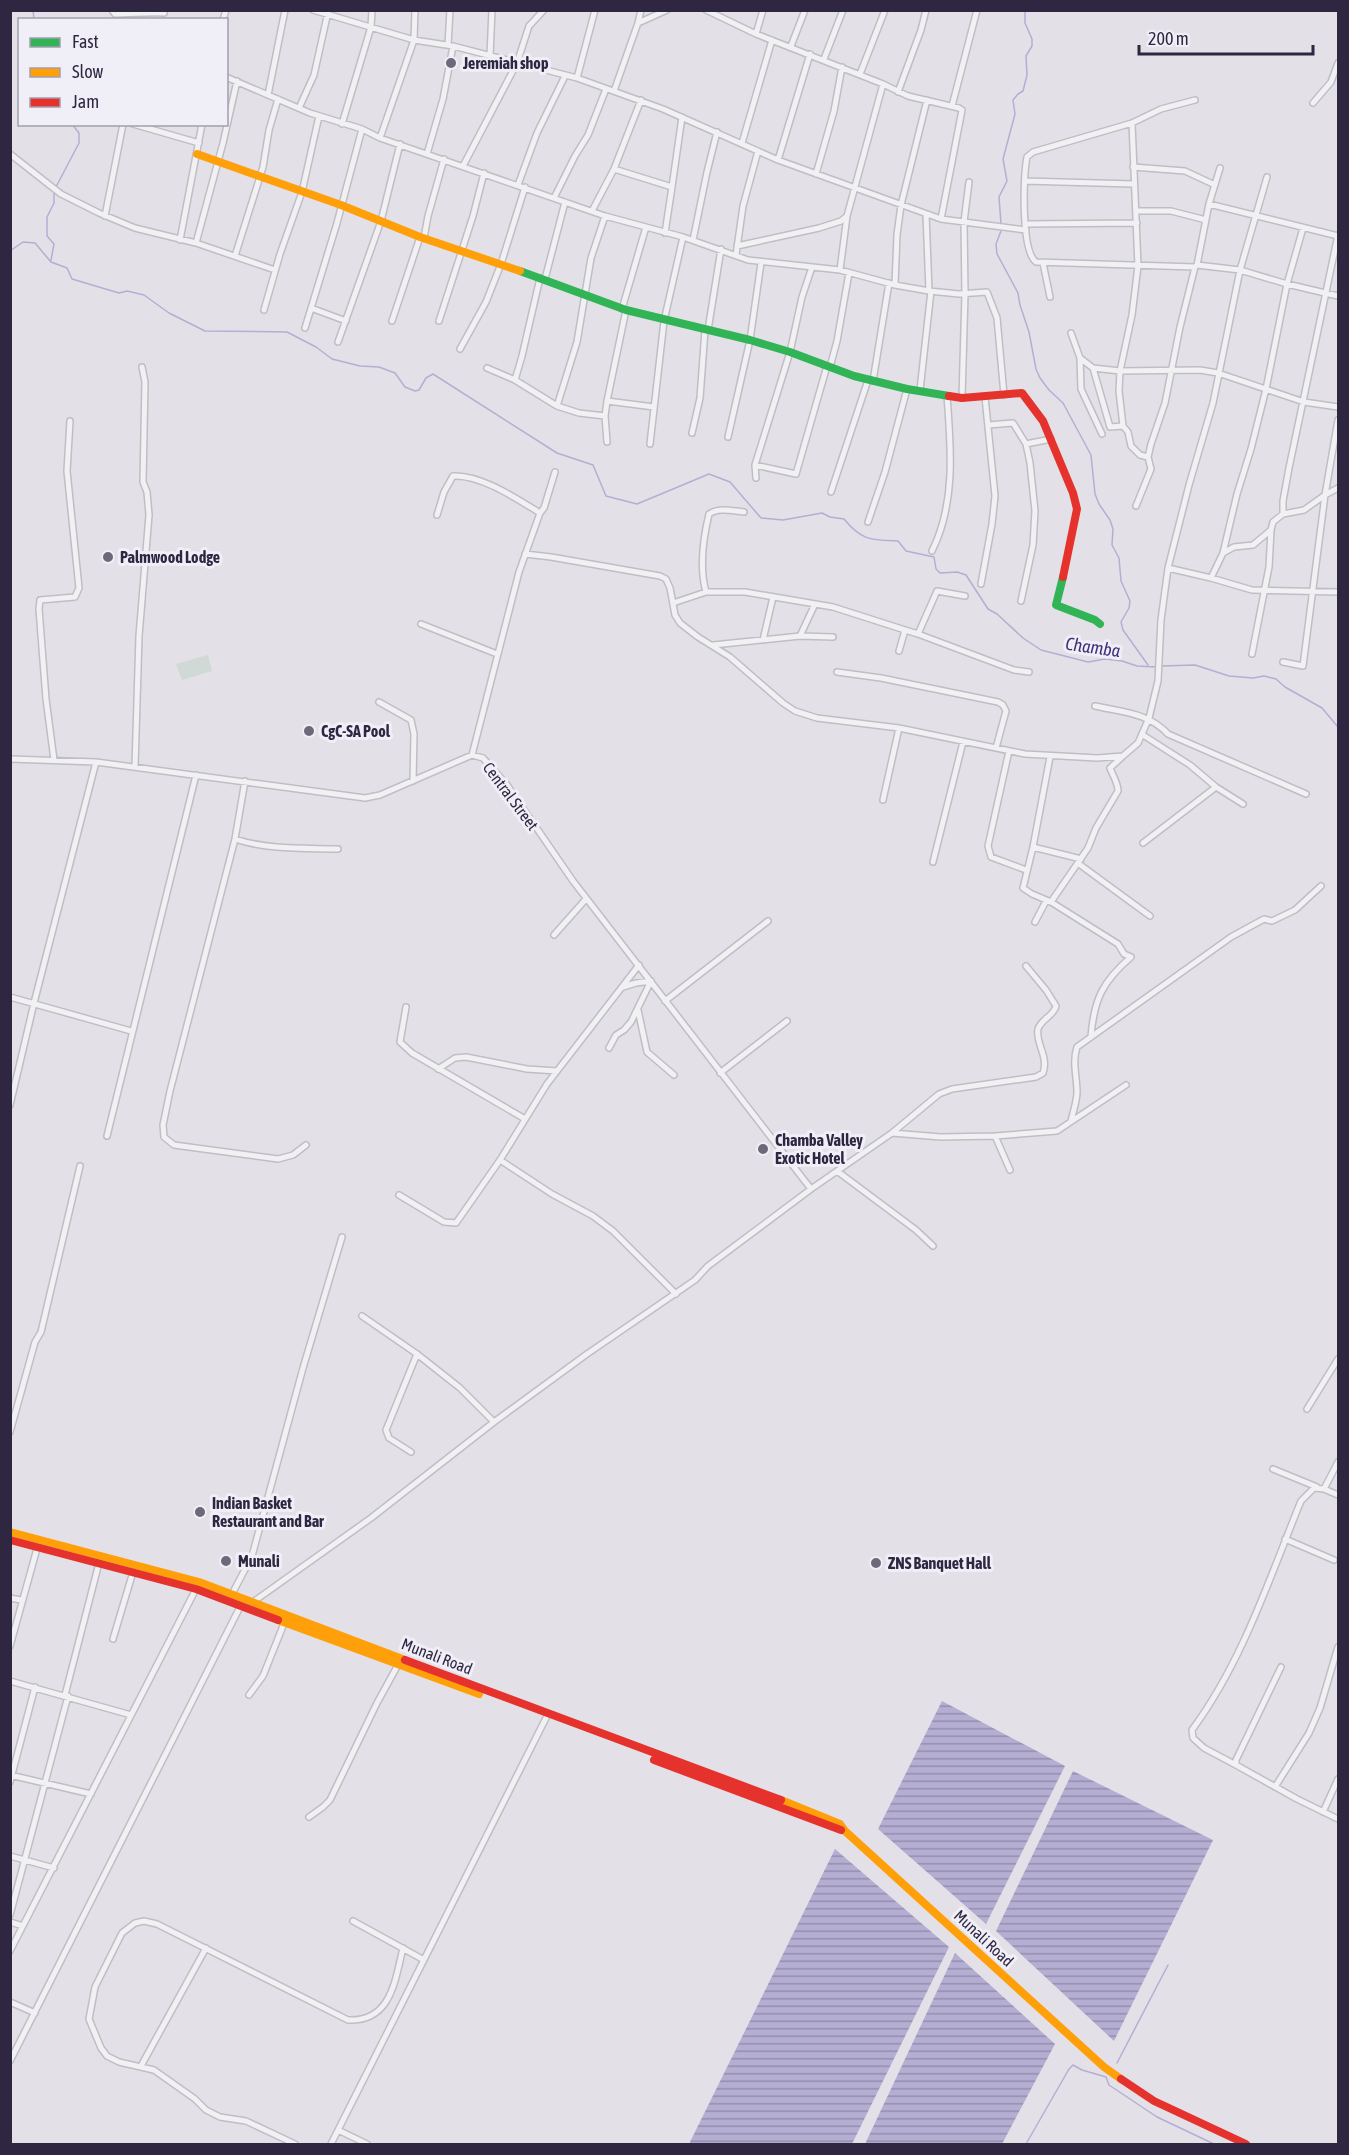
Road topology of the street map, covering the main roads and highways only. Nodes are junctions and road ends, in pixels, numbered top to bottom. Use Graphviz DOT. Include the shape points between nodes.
graph roads {
  1 [pos="197,153"];
  2 [pos="1100,624"];
  3 [pos="10,1532"];
  4 [pos="10,1540"];
  5 [pos="38,1544"];
  6 [pos="100,1560"];
  7 [pos="197,1585"];
  8 [pos="247,1604"];
  9 [pos="400,1661"];
  10 [pos="1104,2067"];
  11 [pos="1234,2145"];
  12 [pos="1246,2145"];
  1 -- 2 [label="main road" via="664,321 750,340 870,380 907,388 962,398 1022,393 1043,421 1077,509 1056,605"];
  3 -- 5 [label="main road, Munali Road"];
  4 -- 5 [label="main road, Munali Road"];
  5 -- 6 [label="main road, Munali Road"];
  6 -- 7 [label="main road, Munali Road"];
  6 -- 7 [label="main road, Munali Road" via="132,1572"];
  7 -- 8 [label="main road, Munali Road"];
  8 -- 9 [label="main road, Munali Road"];
  8 -- 9 [label="main road, Munali Road"];
  9 -- 10 [label="main road, Munali Road" via="845,1831"];
  10 -- 11 [label="main road, Munali Road" via="1152,2105"];
  10 -- 12 [label="main road, Munali Road" via="1154,2101"];
}
